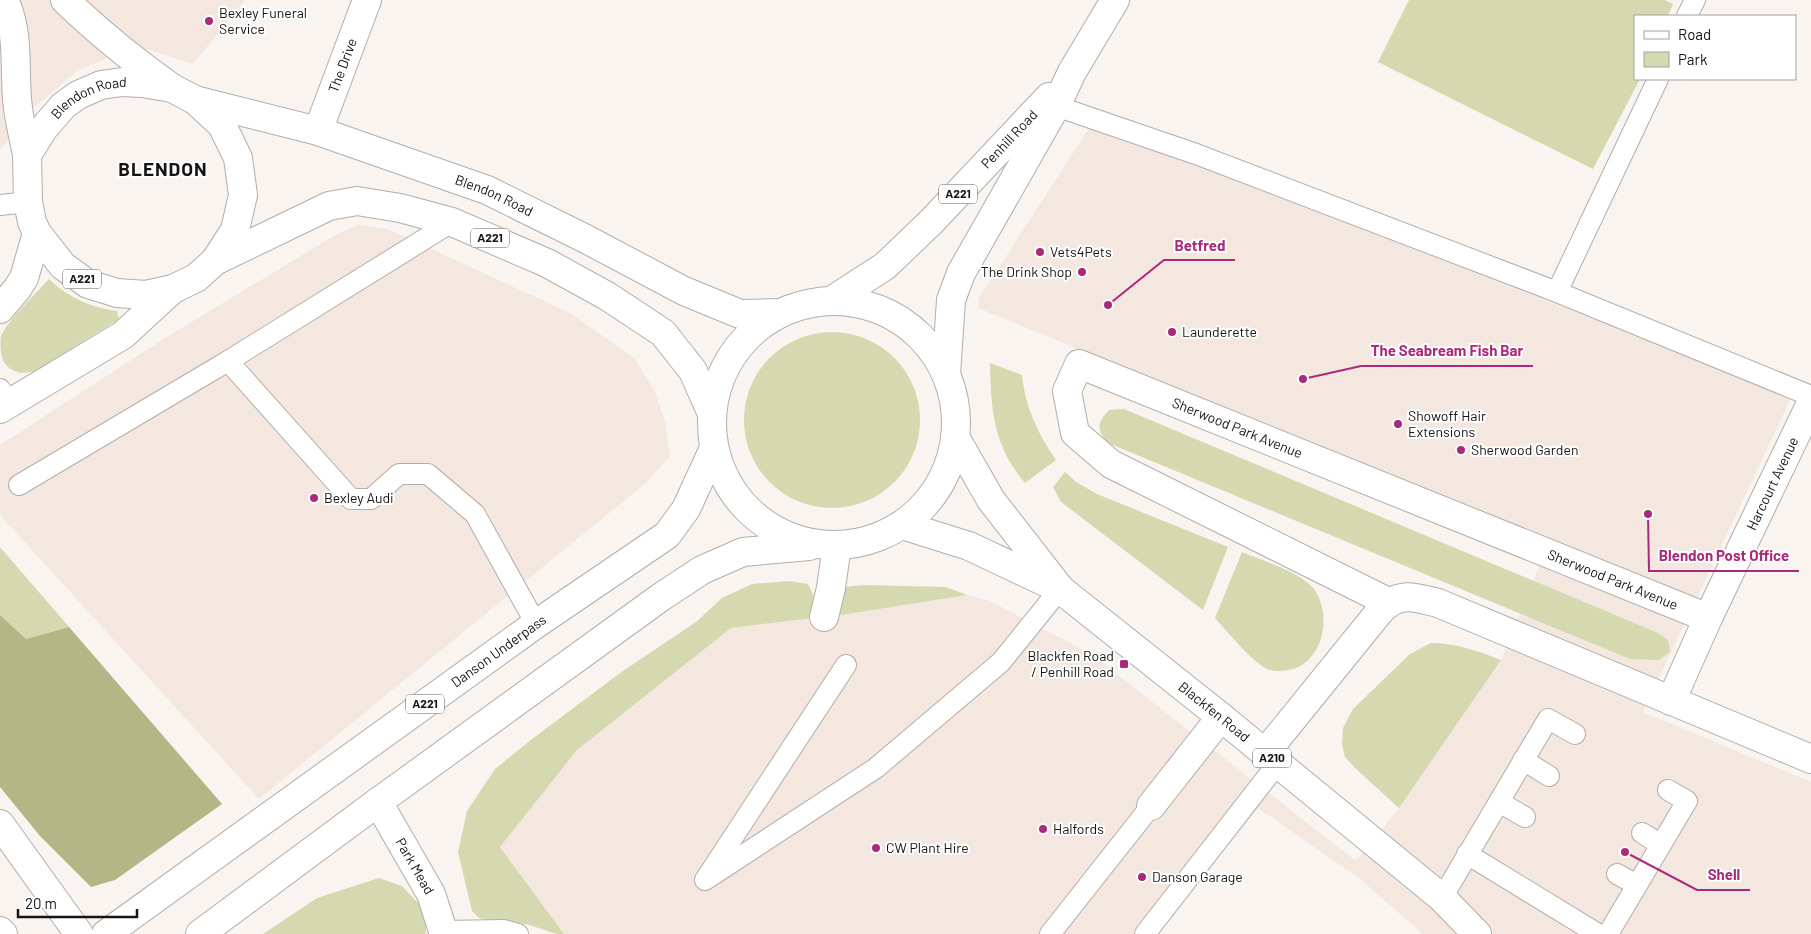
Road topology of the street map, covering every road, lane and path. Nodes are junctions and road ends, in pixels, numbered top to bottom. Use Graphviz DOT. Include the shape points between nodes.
graph roads {
  1 [pos="4,0"];
  2 [pos="65,0"];
  3 [pos="367,0"];
  4 [pos="1114,0"];
  5 [pos="1695,0"];
  6 [pos="1688,15"];
  7 [pos="1072,72"];
  8 [pos="1658,80"];
  9 [pos="184,94"];
  10 [pos="1056,106"];
  11 [pos="318,131"];
  12 [pos="27,155"];
  13 [pos="28,202"];
  14 [pos="0,205"];
  15 [pos="452,222"];
  16 [pos="37,233"];
  17 [pos="215,261"];
  18 [pos="173,289"];
  19 [pos="1557,292"];
  20 [pos="831,301"];
  21 [pos="0,309"];
  22 [pos="781,313"];
  23 [pos="228,361"];
  24 [pos="946,374"];
  25 [pos="4,400"];
  26 [pos="1810,407"];
  27 [pos="712,414"];
  28 [pos="955,437"];
  29 [pos="714,448"];
  30 [pos="19,485"];
  31 [pos="902,525"];
  32 [pos="829,545"];
  33 [pos="1060,589"];
  34 [pos="1388,602"];
  35 [pos="824,617"];
  36 [pos="1708,618"];
  37 [pos="536,624"];
  38 [pos="846,665"];
  39 [pos="1671,701"];
  40 [pos="1221,717"];
  41 [pos="1575,734"];
  42 [pos="1272,758"];
  43 [pos="1811,758"];
  44 [pos="1523,760"];
  45 [pos="1549,776"];
  46 [pos="1668,790"];
  47 [pos="378,802"];
  48 [pos="1499,802"];
  49 [pos="1151,806"];
  50 [pos="1525,817"];
  51 [pos="0,824"];
  52 [pos="1642,833"];
  53 [pos="1661,845"];
  54 [pos="1468,854"];
  55 [pos="1617,874"];
  56 [pos="1637,886"];
  57 [pos="1442,898"];
  58 [pos="0,931"];
  59 [pos="443,933"];
  60 [pos="2,934"];
  61 [pos="79,934"];
  62 [pos="106,934"];
  63 [pos="200,934"];
  64 [pos="518,934"];
  65 [pos="1050,934"];
  66 [pos="1145,934"];
  67 [pos="1477,934"];
  68 [pos="1598,934"];
  69 [pos="1608,934"];
  1 -- 12 [label="main road, Blendon Road" via="16,39 18,108"];
  2 -- 9 [label="main road, Blendon Road" via="121,51"];
  3 -- 11 [label="main road, The Drive"];
  4 -- 7 [label="main road, Penhill Road / A221"];
  5 -- 6 [label="lane"];
  7 -- 10 [label="main road, Penhill Road / A221"];
  7 -- 20 [label="main road, Penhill Road / A221" via="932,222 885,266"];
  8 -- 19 [label="lane"];
  9 -- 11 [label="main road, Blendon Road / A221"];
  9 -- 12 [label="main road, Blendon Road / A221" via="142,83 101,85 63,106"];
  9 -- 17 [label="main road, Blendon Road / A221" via="222,125 238,158 243,194 235,230"];
  10 -- 19 [label="lane" via="1196,154"];
  10 -- 24 [label="main road, Penhill Road / A221" via="961,273 951,300"];
  11 -- 22 [label="main road, Blendon Road / A221" via="487,190 684,291 740,314"];
  12 -- 13 [label="main road, Blendon Road / A221"];
  13 -- 14 [label="lane"];
  13 -- 16 [label="main road, Blendon Road / A221"];
  15 -- 17 [label="main road, Blendon Road / A221" via="357,201 329,206"];
  15 -- 23 [label="lane"];
  15 -- 27 [label="main road, Blendon Road / A221" via="547,263 607,296 663,333 692,371"];
  16 -- 18 [label="main road, Blendon Road / A221" via="63,266 88,284 118,293 146,295"];
  16 -- 21 [label="main road" via="24,278"];
  17 -- 18 [label="main road, Blendon Road / A221" via="196,278"];
  18 -- 25 [label="main road, A221" via="123,335"];
  19 -- 26 [label="lane"];
  20 -- 22 [label="main road, Penhill Road / A221" via="805,304"];
  20 -- 24 [label="main road, Penhill Road / A221" via="867,306 900,320 926,344"];
  22 -- 27 [label="main road, Penhill Road / A221" via="754,331 732,354 718,383"];
  23 -- 30 [label="lane"];
  23 -- 37 [label="lane" via="351,499 371,499 399,474 428,474 475,514"];
  24 -- 28 [label="main road, Penhill Road / A221" via="955,405"];
  26 -- 36 [label="main road, Harcourt Avenue"];
  27 -- 29 [label="main road, Penhill Road / A221"];
  28 -- 31 [label="main road, Penhill Road / A221" via="947,471 928,501"];
  28 -- 33 [label="main road, Blackfen Road" via="991,500"];
  29 -- 32 [label="main road, Penhill Road / A221" via="727,484 752,514 784,535"];
  29 -- 37 [label="main road, Danson Underpass / A221" via="686,509 666,535"];
  31 -- 32 [label="main road, Penhill Road / A221" via="877,538"];
  31 -- 33 [label="main road, Blackfen Road" via="969,546"];
  32 -- 35 [label="main road" via="831,588"];
  32 -- 47 [label="main road, A221" via="742,552 702,570"];
  33 -- 38 [label="lane" via="1001,662 876,768 705,880"];
  33 -- 40 [label="main road, Blackfen Road / A210"];
  34 -- 36 [label="main road, Sherwood Park Avenue" via="1111,464 1075,434 1068,391 1079,364"];
  34 -- 39 [label="main road" via="1408,597 1438,604"];
  34 -- 42 [label="main road" via="1358,636"];
  36 -- 39 [label="main road"];
  37 -- 62 [label="main road, Danson Underpass / A221"];
  39 -- 43 [label="main road"];
  40 -- 42 [label="main road, Blackfen Road / A210"];
  40 -- 49 [label="main road"];
  41 -- 44 [label="lane" via="1548,718"];
  42 -- 57 [label="main road, Blackfen Road / A210"];
  42 -- 66 [label="lane"];
  44 -- 45 [label="lane"];
  44 -- 48 [label="lane"];
  46 -- 53 [label="lane" via="1687,801"];
  47 -- 59 [label="main road, Park Mead" via="431,894"];
  47 -- 63 [label="main road, A221"];
  48 -- 50 [label="lane"];
  48 -- 54 [label="lane"];
  49 -- 65 [label="lane"];
  51 -- 61 [label="main road"];
  52 -- 53 [label="lane"];
  53 -- 56 [label="lane"];
  54 -- 57 [label="lane"];
  54 -- 68 [label="lane"];
  55 -- 56 [label="lane"];
  56 -- 69 [label="lane"];
  57 -- 67 [label="main road, Blackfen Road / A210"];
  58 -- 60 [label="main road"];
  59 -- 64 [label="lane" via="504,930"];
}
